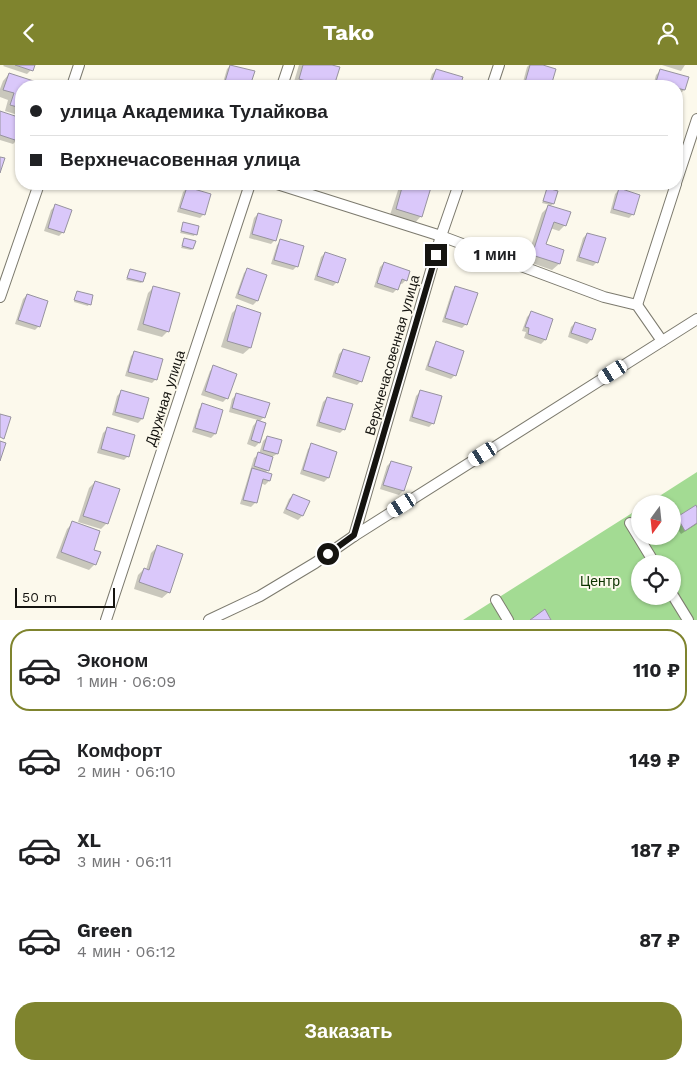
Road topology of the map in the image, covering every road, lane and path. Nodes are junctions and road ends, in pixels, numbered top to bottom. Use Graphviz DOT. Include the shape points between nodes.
graph roads {
  1 [pos="79,65"];
  2 [pos="289,65"];
  3 [pos="499,65"];
  4 [pos="74,80"];
  5 [pos="284,80"];
  6 [pos="494,80"];
  7 [pos="697,119"];
  8 [pos="683,162"];
  9 [pos="37,190"];
  10 [pos="248,190"];
  11 [pos="296,190"];
  12 [pos="457,190"];
  13 [pos="674,190"];
  14 [pos="441,236"];
  15 [pos="0,297"];
  16 [pos="637,305"];
  17 [pos="697,319"];
  18 [pos="662,341"];
  19 [pos="630,523"];
  20 [pos="354,535"];
  21 [pos="650,555"];
  22 [pos="496,600"];
  23 [pos="679,605"];
  24 [pos="106,620"];
  25 [pos="209,620"];
  26 [pos="508,620"];
  27 [pos="688,620"];
  1 -- 4 [label="street"];
  2 -- 5 [label="street"];
  3 -- 6 [label="street"];
  7 -- 8 [label="street"];
  9 -- 15 [label="street"];
  10 -- 24 [label="street, Дружная улица"];
  11 -- 14 [label="street"];
  12 -- 14 [label="street, Верхнечасовенная улица"];
  13 -- 16 [label="street"];
  14 -- 16 [label="street" via="604,297"];
  14 -- 20 [label="street, Верхнечасовенная улица"];
  16 -- 18 [label="street"];
  17 -- 18 [label="street"];
  18 -- 20 [label="street"];
  19 -- 21 [label="street"];
  20 -- 25 [label="street" via="260,596"];
  22 -- 26 [label="street"];
  23 -- 27 [label="street"];
}
